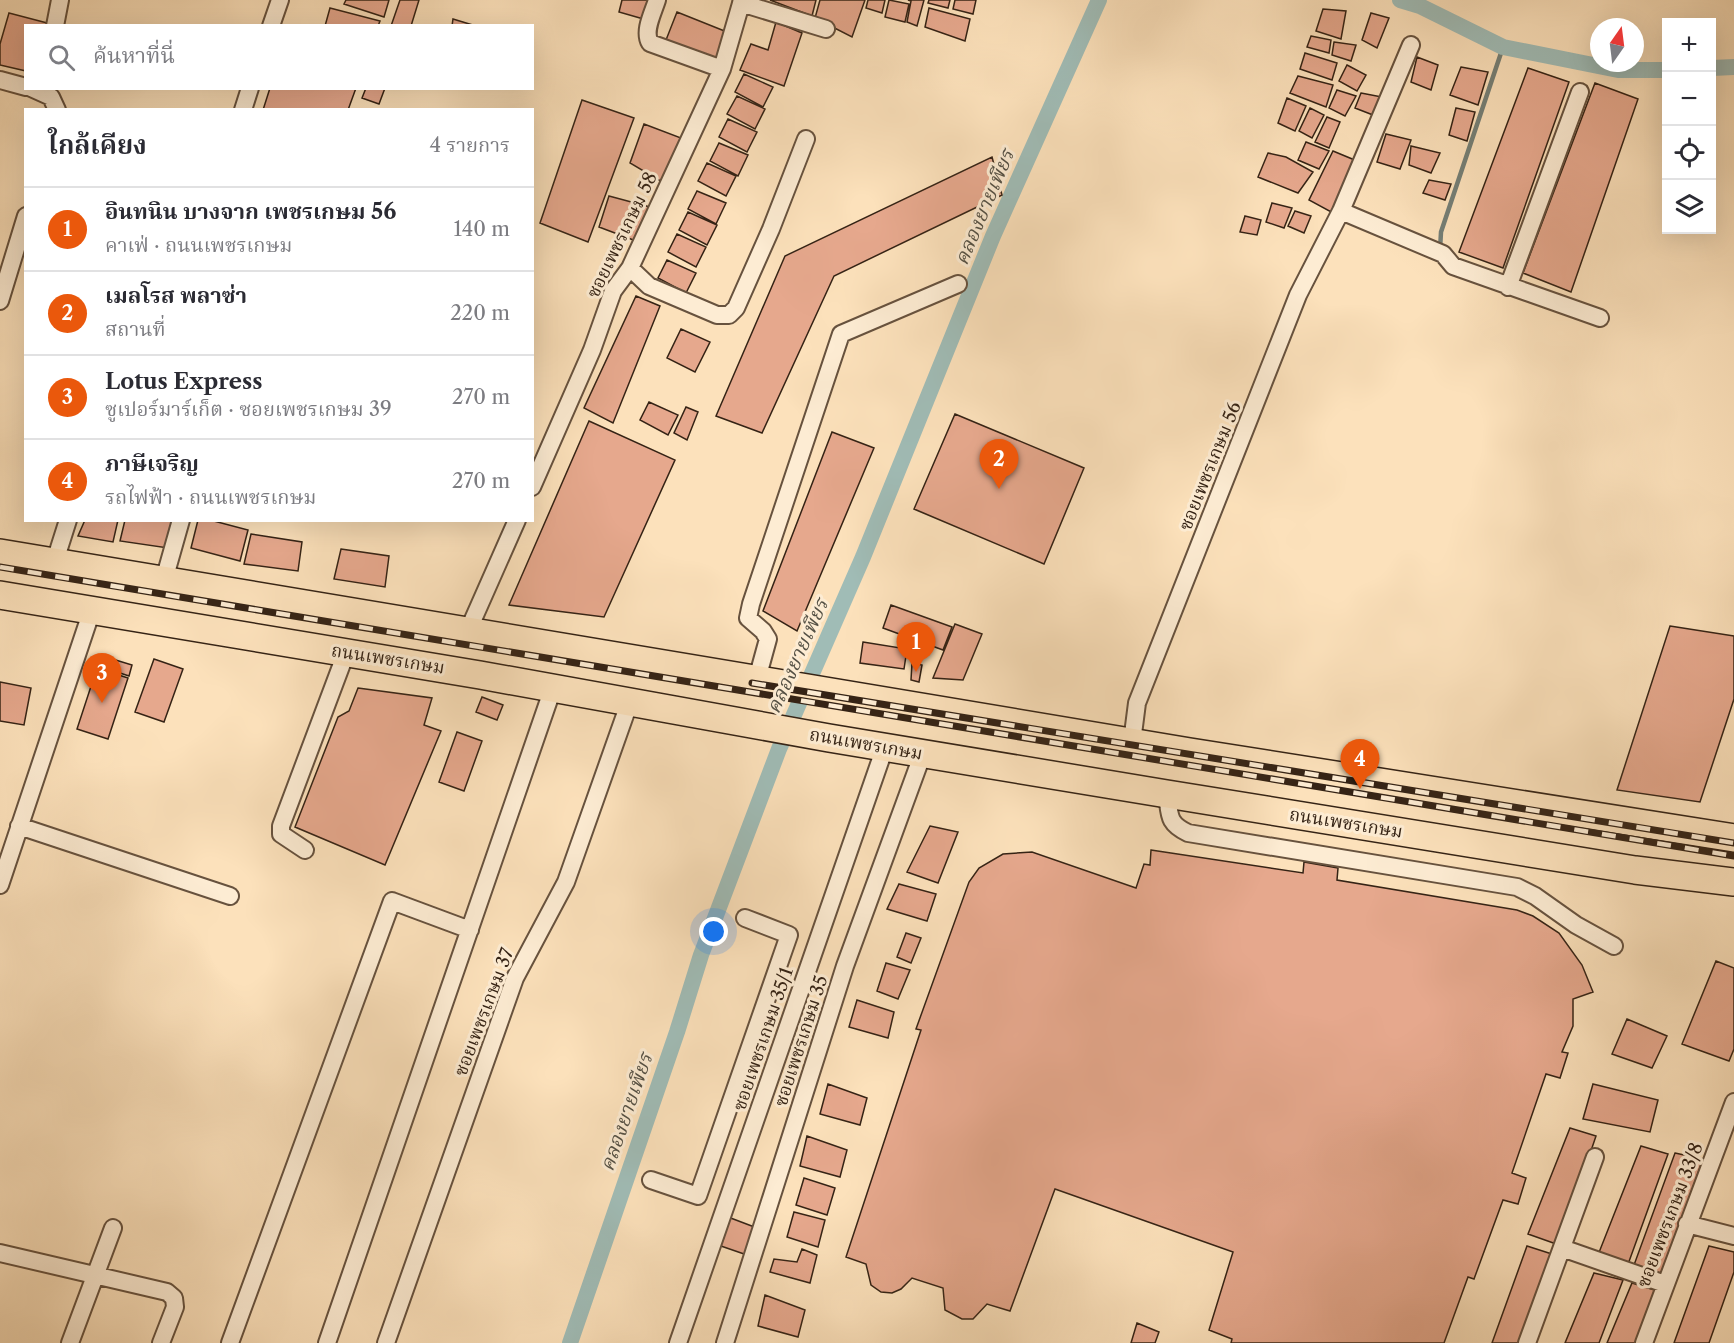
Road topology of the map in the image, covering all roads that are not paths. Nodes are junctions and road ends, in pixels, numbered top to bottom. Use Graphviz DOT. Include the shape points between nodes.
graph roads {
  1 [pos="60,0"];
  2 [pos="280,0"];
  3 [pos="657,0"];
  4 [pos="742,2"];
  5 [pos="55,24"];
  6 [pos="273,24"];
  7 [pos="826,29"];
  8 [pos="1411,45"];
  9 [pos="722,69"];
  10 [pos="0,80"];
  11 [pos="24,86"];
  12 [pos="37,90"];
  13 [pos="249,90"];
  14 [pos="1580,92"];
  15 [pos="56,108"];
  16 [pos="244,108"];
  17 [pos="806,139"];
  18 [pos="1341,211"];
  19 [pos="24,223"];
  20 [pos="630,268"];
  21 [pos="958,284"];
  22 [pos="1508,286"];
  23 [pos="0,301"];
  24 [pos="1600,318"];
  25 [pos="534,482"];
  26 [pos="67,522"];
  27 [pos="181,522"];
  28 [pos="516,522"];
  29 [pos="0,553"];
  30 [pos="55,561"];
  31 [pos="164,580"];
  32 [pos="0,595"];
  33 [pos="92,610"];
  34 [pos="358,612"];
  35 [pos="395,619"];
  36 [pos="468,631"];
  37 [pos="352,654"];
  38 [pos="387,659"];
  39 [pos="757,679"];
  40 [pos="553,687"];
  41 [pos="630,701"];
  42 [pos="1132,742"];
  43 [pos="885,747"];
  44 [pos="923,753"];
  45 [pos="1167,794"];
  46 [pos="19,826"];
  47 [pos="1734,838"];
  48 [pos="305,850"];
  49 [pos="1734,882"];
  50 [pos="0,885"];
  51 [pos="230,896"];
  52 [pos="746,918"];
  53 [pos="470,930"];
  54 [pos="1614,946"];
  55 [pos="784,950"];
  56 [pos="811,959"];
  57 [pos="1734,1102"];
  58 [pos="1595,1156"];
  59 [pos="651,1180"];
  60 [pos="1687,1224"];
  61 [pos="113,1228"];
  62 [pos="1734,1236"];
  63 [pos="1562,1248"];
  64 [pos="0,1253"];
  65 [pos="95,1275"];
  66 [pos="1665,1284"];
  67 [pos="70,1343"];
  68 [pos="161,1343"];
  69 [pos="230,1343"];
  70 [pos="327,1343"];
  71 [pos="386,1343"];
  72 [pos="678,1343"];
  73 [pos="725,1343"];
  74 [pos="1527,1343"];
  75 [pos="1644,1343"];
  1 -- 5 [label="street"];
  2 -- 6 [label="street"];
  3 -- 9 [label="street" via="648,28 650,43"];
  4 -- 7 [label="street"];
  4 -- 9 [label="street, ซอยเพชรเกษม 58"];
  8 -- 18 [label="street, ซอยเพชรเกษม 56"];
  9 -- 20 [label="street, ซอยเพชรเกษม 58"];
  10 -- 11 [label="street"];
  12 -- 15 [label="street" via="51,97"];
  13 -- 16 [label="street"];
  14 -- 22 [label="street"];
  17 -- 20 [label="street" via="771,229 736,309 729,315 717,315 649,286"];
  18 -- 22 [label="street" via="1440,253 1453,266"];
  18 -- 42 [label="street, ซอยเพชรเกษม 56" via="1298,295 1137,703"];
  19 -- 23 [label="street"];
  20 -- 25 [label="street, ซอยเพชรเกษม 58" via="613,291"];
  21 -- 39 [label="street" via="841,334 751,604 748,618 768,639"];
  22 -- 24 [label="street"];
  26 -- 30 [label="street"];
  27 -- 31 [label="street"];
  28 -- 36 [label="street"];
  29 -- 30 [label="main road"];
  30 -- 31 [label="main road"];
  31 -- 34 [label="main road"];
  32 -- 33 [label="main road, ถนนเพชรเกษม"];
  33 -- 37 [label="main road, ถนนเพชรเกษม"];
  33 -- 46 [label="street"];
  34 -- 35 [label="main road"];
  34 -- 37 [label="main road" via="374,639 371,649"];
  35 -- 36 [label="main road"];
  35 -- 38 [label="main road" via="382,640 381,648"];
  36 -- 39 [label="main road"];
  37 -- 38 [label="main road, ถนนเพชรเกษม"];
  37 -- 48 [label="street" via="281,826 281,834"];
  38 -- 40 [label="main road, ถนนเพชรเกษม"];
  39 -- 42 [label="main road"];
  40 -- 41 [label="main road, ถนนเพชรเกษม"];
  40 -- 53 [label="street"];
  41 -- 43 [label="main road, ถนนเพชรเกษม"];
  41 -- 71 [label="street, ซอยเพชรเกษม 37" via="566,882 515,978"];
  42 -- 47 [label="main road"];
  43 -- 44 [label="main road, ถนนเพชรเกษม"];
  43 -- 56 [label="street, ซอยเพชรเกษม 35/1"];
  44 -- 45 [label="main road, ถนนเพชรเกษม"];
  44 -- 73 [label="street, ซอยเพชรเกษม 35" via="845,966"];
  45 -- 49 [label="main road, ถนนเพชรเกษม" via="1635,870"];
  45 -- 54 [label="street" via="1170,818 1175,827 1188,832 1517,887"];
  46 -- 50 [label="street"];
  46 -- 51 [label="street"];
  52 -- 55 [label="street" via="789,935"];
  53 -- 69 [label="street" via="392,901"];
  53 -- 70 [label="street"];
  55 -- 56 [label="street"];
  55 -- 59 [label="street" via="698,1196"];
  56 -- 72 [label="street, ซอยเพชรเกษม 35/1"];
  57 -- 60 [label="street, ซอยเพชรเกษม 33/8"];
  58 -- 63 [label="street"];
  60 -- 62 [label="street"];
  60 -- 66 [label="street, ซอยเพชรเกษม 33/8"];
  61 -- 65 [label="street"];
  63 -- 66 [label="street"];
  63 -- 74 [label="street"];
  64 -- 65 [label="street"];
  65 -- 67 [label="street"];
  65 -- 68 [label="street" via="166,1292 174,1298 175,1307"];
  66 -- 75 [label="street, ซอยเพชรเกษม 33/8"];
}
